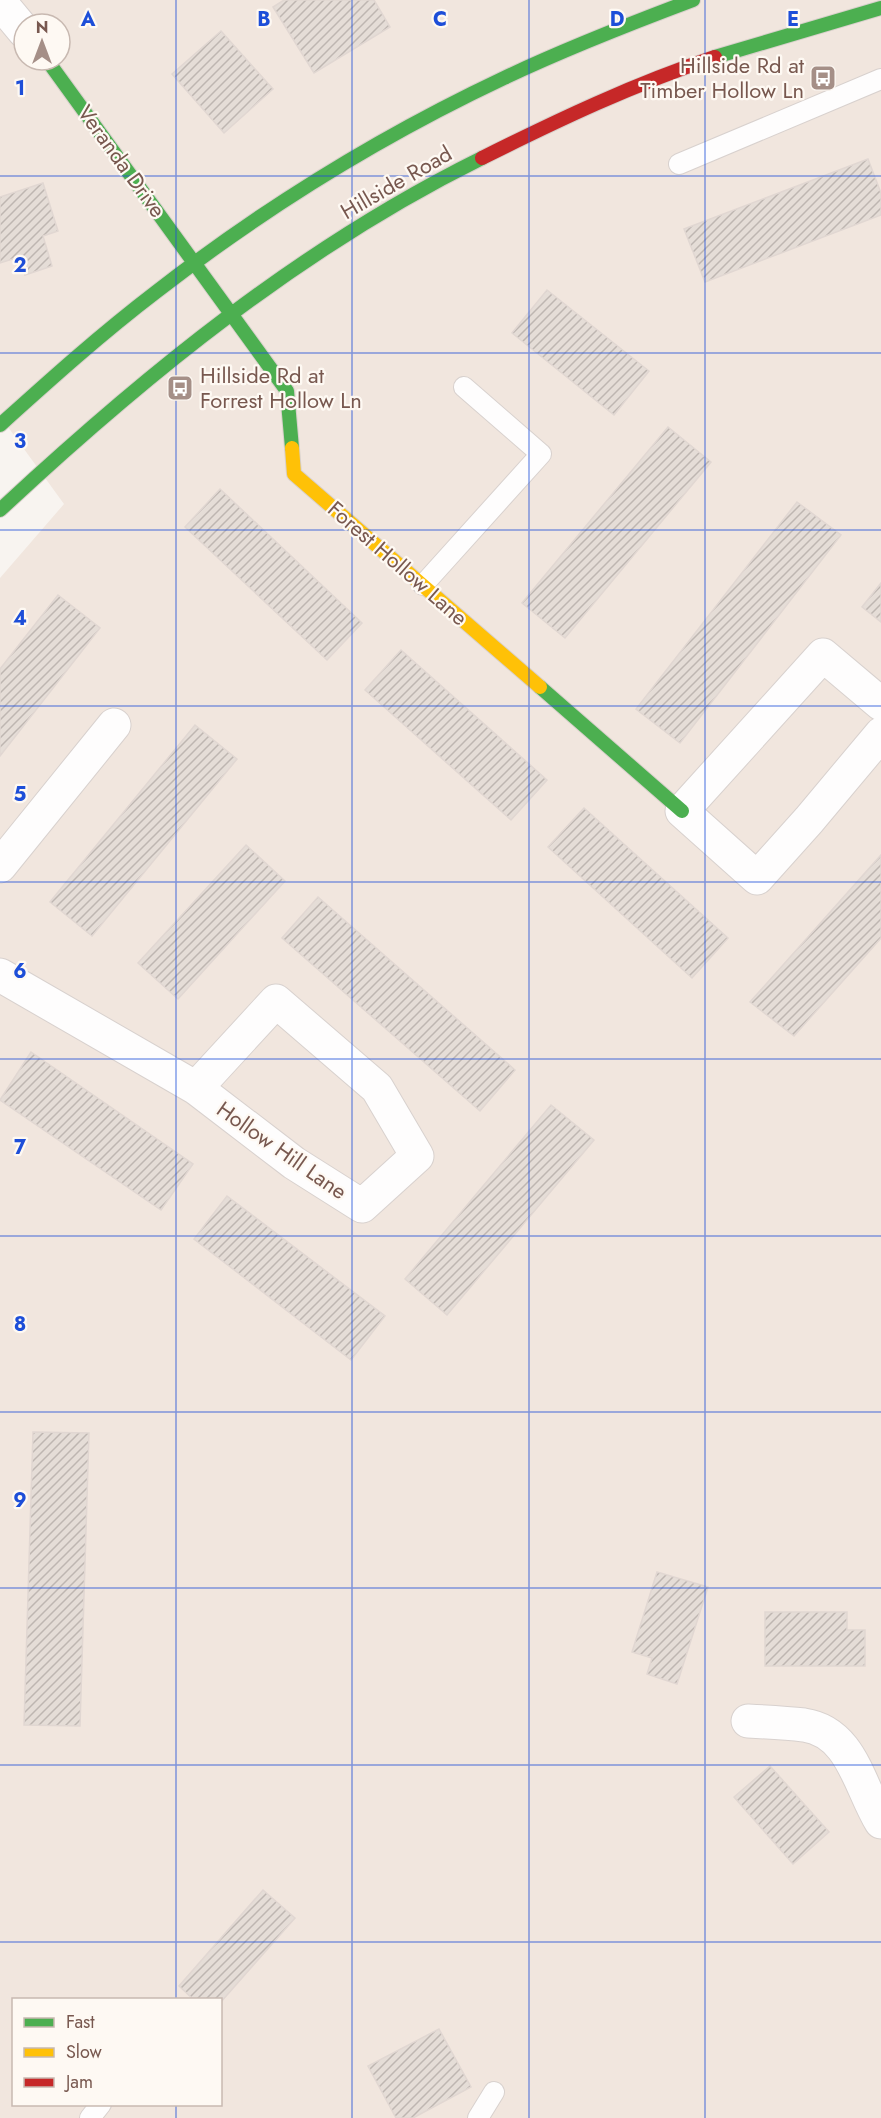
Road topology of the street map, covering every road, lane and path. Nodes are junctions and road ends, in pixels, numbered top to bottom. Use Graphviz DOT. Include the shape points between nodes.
graph roads {
  1 [pos="693,0"];
  2 [pos="0,2"];
  3 [pos="881,8"];
  4 [pos="12,16"];
  5 [pos="56,72"];
  6 [pos="881,79"];
  7 [pos="679,164"];
  8 [pos="196,263"];
  9 [pos="232,314"];
  10 [pos="464,387"];
  11 [pos="0,425"];
  12 [pos="0,510"];
  13 [pos="423,585"];
  14 [pos="881,704"];
  15 [pos="114,725"];
  16 [pos="881,734"];
  17 [pos="682,811"];
  18 [pos="0,866"];
  19 [pos="0,975"];
  20 [pos="196,1088"];
  21 [pos="748,1721"];
  22 [pos="881,1822"];
  23 [pos="494,2092"];
  24 [pos="99,2106"];
  25 [pos="90,2118"];
  26 [pos="478,2118"];
  1 -- 8 [label="street, Hillside Road" via="639,19 448,105 350,158"];
  2 -- 4 [label="street"];
  3 -- 9 [label="street, Hillside Road" via="662,76 565,118 382,211"];
  5 -- 8 [label="street, Veranda Drive"];
  6 -- 7 [label="lane"];
  8 -- 9 [label="street, Forest Hollow Lane"];
  8 -- 11 [label="street, Hillside Road" via="99,338"];
  9 -- 12 [label="street, Hillside Road" via="138,385"];
  9 -- 13 [label="street, Forest Hollow Lane" via="287,391 294,474"];
  10 -- 13 [label="lane" via="541,454"];
  13 -- 17 [label="street, Forest Hollow Lane"];
  14 -- 17 [label="street" via="823,655"];
  15 -- 18 [label="street"];
  16 -- 17 [label="street, Forest Hollow Lane" via="757,878"];
  19 -- 20 [label="street, Hollow Hill Lane"];
  20 -- 20 [label="street, Hollow Hill Lane" via="294,1163 363,1206 417,1156 377,1088 276,1001"];
  21 -- 22 [label="street" via="806,1725 837,1739"];
  23 -- 26 [label="lane"];
  24 -- 25 [label="lane"];
}
